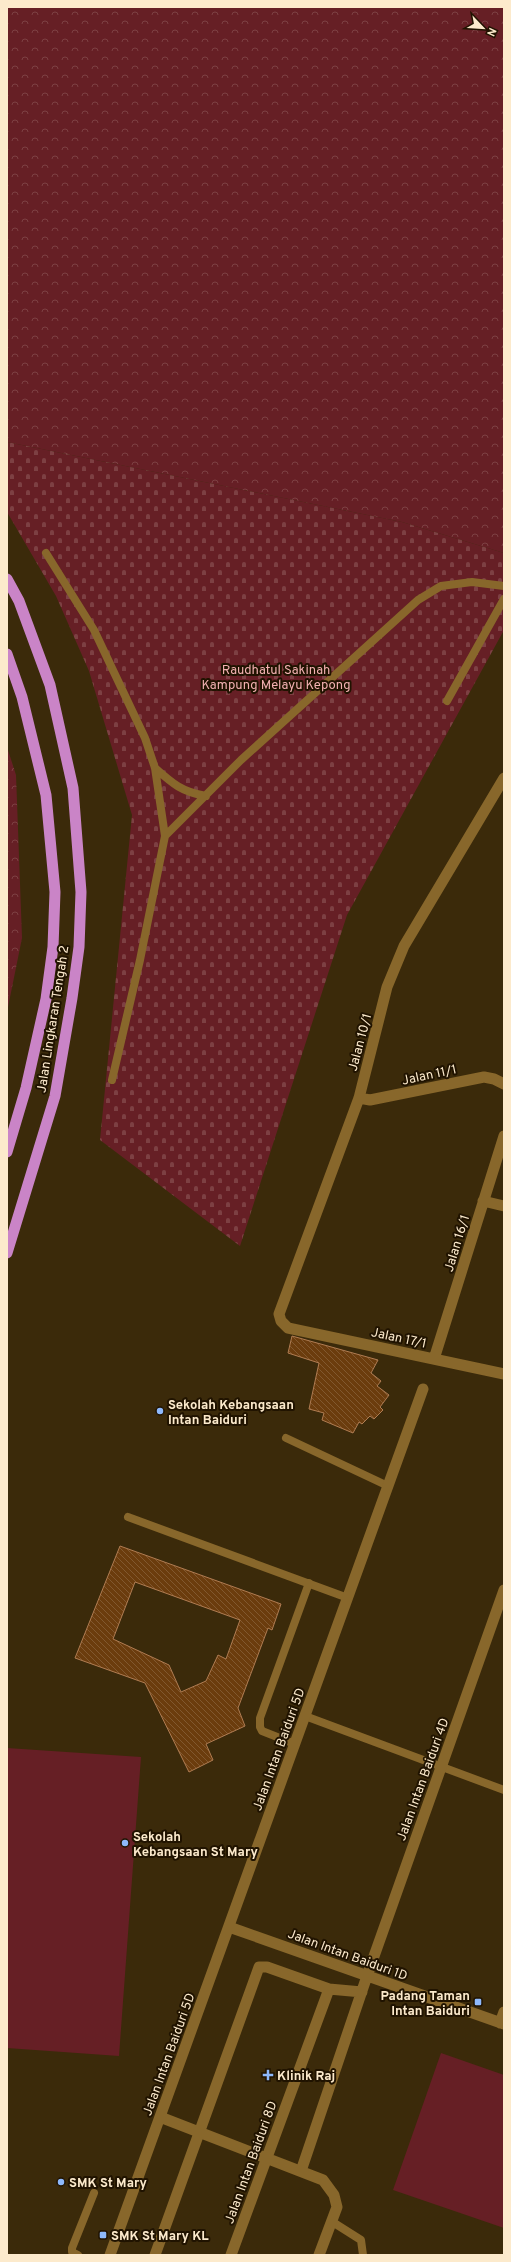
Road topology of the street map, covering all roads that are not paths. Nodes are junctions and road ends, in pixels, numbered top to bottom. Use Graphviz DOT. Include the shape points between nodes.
graph roads {
  1 [pos="46,553"];
  2 [pos="7,579"];
  3 [pos="504,586"];
  4 [pos="504,599"];
  5 [pos="7,654"];
  6 [pos="447,701"];
  7 [pos="155,768"];
  8 [pos="504,778"];
  9 [pos="206,796"];
  10 [pos="165,836"];
  11 [pos="112,1080"];
  12 [pos="504,1084"];
  13 [pos="359,1098"];
  14 [pos="504,1136"];
  15 [pos="7,1152"];
  16 [pos="483,1201"];
  17 [pos="504,1206"];
  18 [pos="7,1253"];
  19 [pos="288,1328"];
  20 [pos="434,1359"];
  21 [pos="504,1374"];
  22 [pos="424,1389"];
  23 [pos="286,1438"];
  24 [pos="388,1486"];
  25 [pos="128,1517"];
  26 [pos="309,1583"];
  27 [pos="504,1590"];
  28 [pos="348,1598"];
  29 [pos="305,1716"];
  30 [pos="295,1744"];
  31 [pos="442,1767"];
  32 [pos="504,1790"];
  33 [pos="229,1927"];
  34 [pos="367,1976"];
  35 [pos="330,1989"];
  36 [pos="362,1992"];
  37 [pos="504,2012"];
  38 [pos="502,2024"];
  39 [pos="160,2117"];
  40 [pos="199,2132"];
  41 [pos="267,2158"];
  42 [pos="301,2171"];
  43 [pos="94,2193"];
  44 [pos="331,2221"];
  45 [pos="78,2255"];
  46 [pos="110,2255"];
  47 [pos="155,2255"];
  48 [pos="231,2255"];
  49 [pos="319,2255"];
  50 [pos="363,2255"];
  1 -- 7 [label="lane" via="94,630 144,738"];
  2 -- 18 [label="highway, Jalan Lingkaran Tengah 2" via="19,601 50,685 73,788 81,892 79,947 55,1096"];
  3 -- 9 [label="lane" via="472,582 441,586 418,600 241,760"];
  4 -- 6 [label="lane"];
  5 -- 15 [label="highway, Jalan Lingkaran Tengah 2" via="22,698 46,795 55,892 53,947 46,998 26,1088"];
  7 -- 9 [label="lane" via="175,786 190,793"];
  7 -- 10 [label="lane"];
  8 -- 13 [label="street, Jalan 10/1" via="404,946 387,987"];
  9 -- 10 [label="lane"];
  10 -- 11 [label="lane"];
  12 -- 13 [label="street, Jalan 11/1" via="484,1077 370,1100"];
  13 -- 19 [label="street, Jalan 10/1" via="280,1314 281,1322"];
  14 -- 16 [label="street, Jalan 16/1"];
  16 -- 17 [label="street"];
  16 -- 20 [label="street, Jalan 16/1"];
  19 -- 20 [label="street, Jalan 17/1"];
  20 -- 21 [label="street, Jalan 17/1"];
  22 -- 24 [label="street, Jalan Intan Baiduri 5D"];
  23 -- 24 [label="lane"];
  24 -- 28 [label="street, Jalan Intan Baiduri 5D"];
  25 -- 26 [label="lane"];
  26 -- 28 [label="lane"];
  26 -- 30 [label="lane" via="260,1722 262,1731"];
  27 -- 31 [label="street, Jalan Intan Baiduri 4D"];
  28 -- 29 [label="street, Jalan Intan Baiduri 5D"];
  29 -- 30 [label="street, Jalan Intan Baiduri 5D"];
  29 -- 31 [label="lane"];
  30 -- 33 [label="street, Jalan Intan Baiduri 5D"];
  31 -- 32 [label="lane"];
  31 -- 34 [label="street, Jalan Intan Baiduri 4D"];
  33 -- 34 [label="street, Jalan Intan Baiduri 1D"];
  33 -- 39 [label="street, Jalan Intan Baiduri 5D"];
  34 -- 36 [label="street, Jalan Intan Baiduri 4D"];
  34 -- 38 [label="street, Jalan Intan Baiduri 1D"];
  35 -- 36 [label="street"];
  35 -- 40 [label="street" via="266,1967 259,1967"];
  35 -- 41 [label="street, Jalan Intan Baiduri 8D"];
  36 -- 42 [label="street, Jalan Intan Baiduri 4D"];
  37 -- 38 [label="street"];
  39 -- 40 [label="street"];
  39 -- 46 [label="street, Jalan Intan Baiduri 5D"];
  40 -- 41 [label="street"];
  40 -- 47 [label="street"];
  41 -- 42 [label="street"];
  41 -- 48 [label="street, Jalan Intan Baiduri 8D"];
  42 -- 44 [label="street" via="323,2180 334,2195 337,2207"];
  43 -- 45 [label="lane" via="72,2248 72,2252"];
  44 -- 49 [label="street"];
  44 -- 50 [label="lane" via="361,2240"];
}
